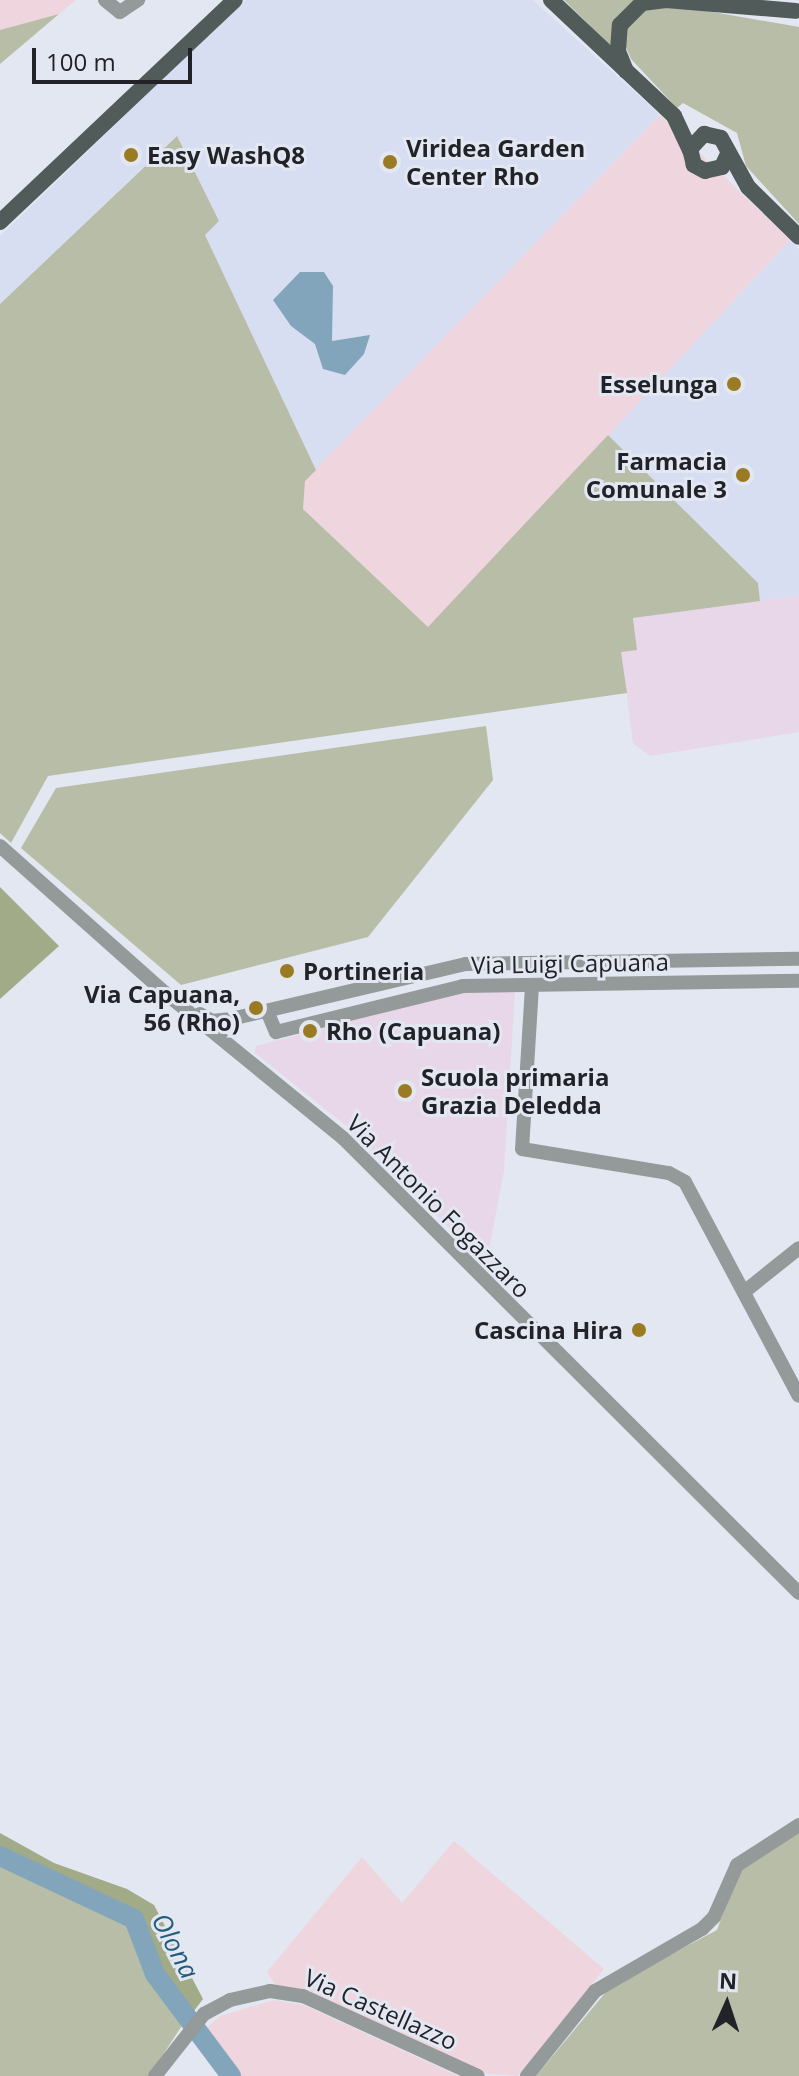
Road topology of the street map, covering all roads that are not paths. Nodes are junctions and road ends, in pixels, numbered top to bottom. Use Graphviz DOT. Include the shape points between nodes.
graph roads {
  1 [pos="105,0"];
  2 [pos="138,0"];
  3 [pos="235,0"];
  4 [pos="551,0"];
  5 [pos="755,0"];
  6 [pos="798,11"];
  7 [pos="626,71"];
  8 [pos="674,116"];
  9 [pos="714,135"];
  10 [pos="690,151"];
  11 [pos="728,154"];
  12 [pos="709,172"];
  13 [pos="751,192"];
  14 [pos="0,222"];
  15 [pos="799,237"];
  16 [pos="0,846"];
  17 [pos="799,959"];
  18 [pos="799,981"];
  19 [pos="532,986"];
  20 [pos="163,987"];
  21 [pos="267,1011"];
  22 [pos="231,1019"];
  23 [pos="237,1053"];
  24 [pos="799,1248"];
  25 [pos="744,1292"];
  26 [pos="799,1396"];
  27 [pos="799,1593"];
  28 [pos="799,1825"];
  29 [pos="155,2076"];
  30 [pos="478,2076"];
  31 [pos="527,2076"];
  1 -- 2 [label="street" via="120,12"];
  3 -- 14 [label="main road"];
  4 -- 7 [label="main road"];
  5 -- 6 [label="main road"];
  6 -- 7 [label="main road" via="666,0 642,3 625,15 618,32"];
  7 -- 8 [label="main road"];
  8 -- 9 [label="main road"];
  8 -- 10 [label="main road"];
  9 -- 10 [label="main road" via="700,136"];
  9 -- 11 [label="main road" via="725,143"];
  10 -- 12 [label="main road" via="694,165"];
  11 -- 12 [label="main road" via="722,167"];
  11 -- 13 [label="main road"];
  12 -- 13 [label="main road" via="728,176"];
  13 -- 15 [label="main road"];
  16 -- 20 [label="street"];
  17 -- 21 [label="street, Via Luigi Capuana" via="466,964"];
  18 -- 19 [label="street, Via Luigi Capuana"];
  19 -- 21 [label="street, Via Luigi Capuana" via="463,986 276,1032"];
  19 -- 25 [label="street" via="522,1149 676,1176 691,1188"];
  20 -- 22 [label="street" via="207,1019"];
  20 -- 23 [label="street, Via Antonio Fogazzaro"];
  21 -- 22 [label="street, Via Luigi Capuana"];
  22 -- 23 [label="street"];
  23 -- 27 [label="street, Via Antonio Fogazzaro" via="343,1138"];
  24 -- 25 [label="street"];
  25 -- 26 [label="street"];
  28 -- 31 [label="street" via="737,1865 714,1917 702,1929 603,1983"];
  29 -- 30 [label="street, Via Castellazzo" via="204,2014 244,1996 291,1992"];
}
